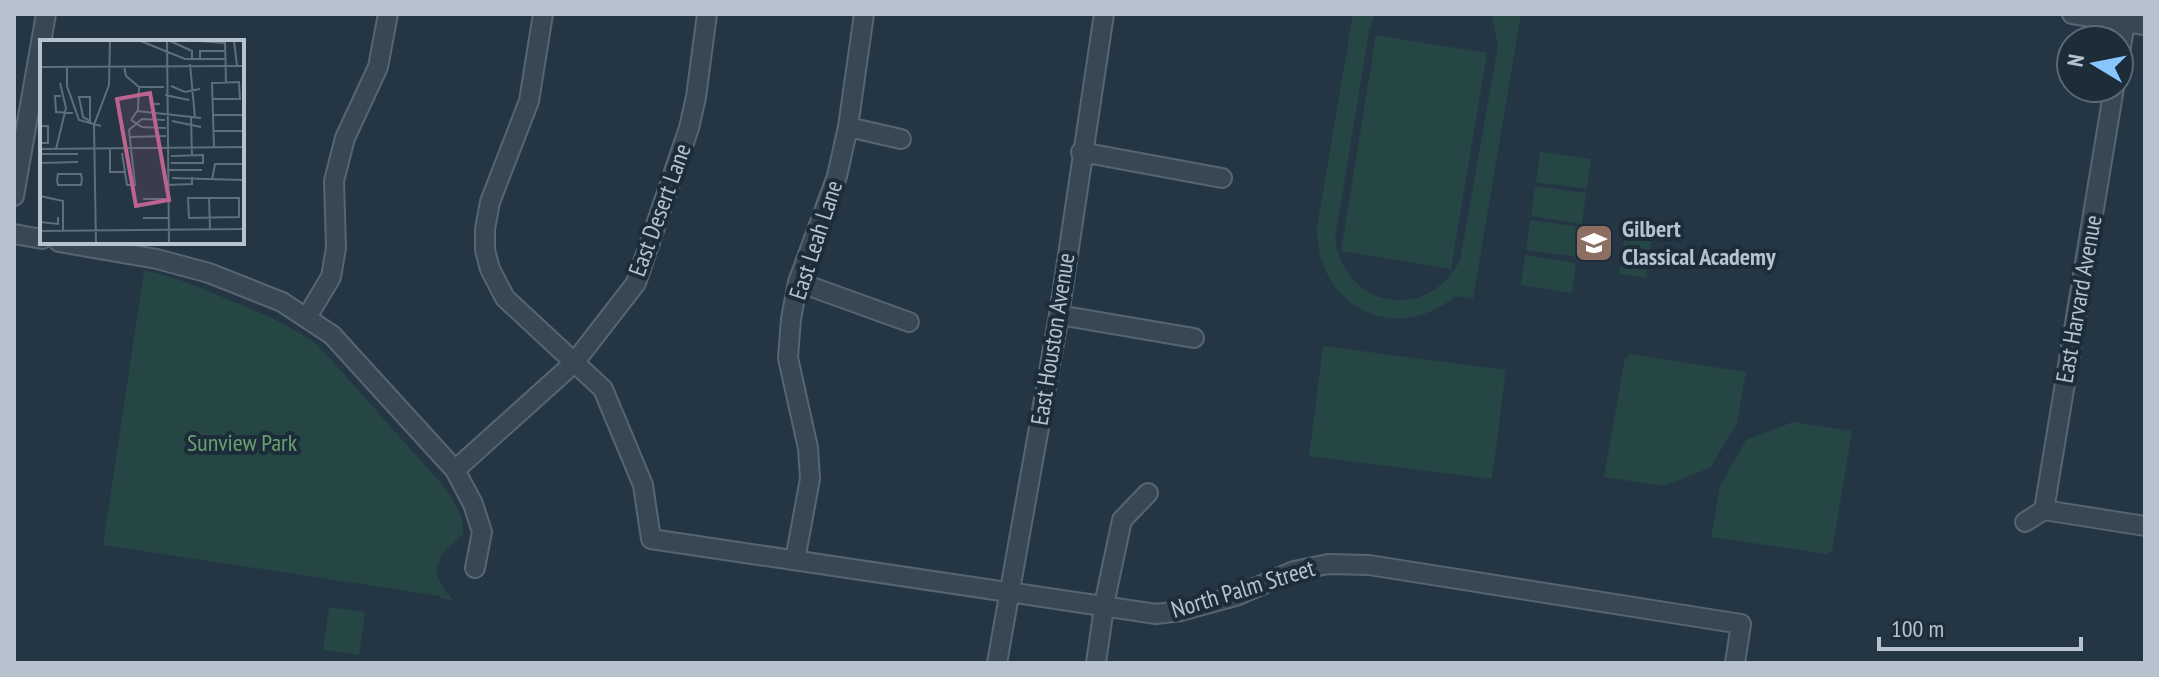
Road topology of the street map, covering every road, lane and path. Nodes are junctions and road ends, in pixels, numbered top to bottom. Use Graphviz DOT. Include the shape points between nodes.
graph roads {
  1 [pos="46,14"];
  2 [pos="388,14"];
  3 [pos="543,14"];
  4 [pos="707,14"];
  5 [pos="864,14"];
  6 [pos="1104,14"];
  7 [pos="2072,14"];
  8 [pos="2125,22"];
  9 [pos="2145,25"];
  10 [pos="41,40"];
  11 [pos="40,48"];
  12 [pos="2111,104"];
  13 [pos="848,127"];
  14 [pos="901,139"];
  15 [pos="1081,152"];
  16 [pos="1222,178"];
  17 [pos="14,196"];
  18 [pos="14,234"];
  19 [pos="40,239"];
  20 [pos="84,244"];
  21 [pos="158,250"];
  22 [pos="798,282"];
  23 [pos="1059,315"];
  24 [pos="307,317"];
  25 [pos="909,322"];
  26 [pos="1194,338"];
  27 [pos="574,363"];
  28 [pos="455,470"];
  29 [pos="1148,493"];
  30 [pos="2044,510"];
  31 [pos="2025,522"];
  32 [pos="2145,526"];
  33 [pos="795,560"];
  34 [pos="475,568"];
  35 [pos="1010,593"];
  36 [pos="1105,607"];
  37 [pos="997,663"];
  38 [pos="1096,663"];
  39 [pos="1735,663"];
  1 -- 10 [label="street"];
  2 -- 24 [label="street" via="378,67 345,138 334,181 336,248 331,277"];
  3 -- 27 [label="street" via="529,101 490,202 485,250 505,298"];
  4 -- 27 [label="street, East Desert Lane" via="689,128 636,283"];
  5 -- 13 [label="street, East Leah Lane"];
  6 -- 15 [label="street, East Houston Avenue"];
  7 -- 8 [label="street"];
  8 -- 9 [label="street"];
  11 -- 17 [label="street"];
  12 -- 30 [label="street, East Harvard Avenue"];
  13 -- 14 [label="street"];
  13 -- 22 [label="street, East Leah Lane" via="837,176"];
  15 -- 16 [label="street"];
  15 -- 23 [label="street, East Houston Avenue"];
  18 -- 19 [label="street"];
  20 -- 21 [label="street"];
  21 -- 24 [label="street"];
  22 -- 25 [label="street"];
  22 -- 33 [label="street, East Leah Lane" via="788,358 810,479"];
  23 -- 26 [label="street"];
  23 -- 35 [label="street, East Houston Avenue"];
  24 -- 28 [label="street" via="332,335"];
  27 -- 28 [label="street, East Desert Lane"];
  27 -- 33 [label="street, North Palm Street" via="603,389 643,485 651,539"];
  28 -- 34 [label="street" via="482,532"];
  29 -- 36 [label="street" via="1122,520"];
  30 -- 31 [label="street"];
  30 -- 32 [label="street"];
  33 -- 35 [label="street, North Palm Street"];
  35 -- 36 [label="street, North Palm Street"];
  35 -- 37 [label="street, East Houston Avenue"];
  36 -- 38 [label="street"];
  36 -- 39 [label="street, North Palm Street" via="1156,614 1181,611 1236,596 1294,571 1355,565 1741,624"];
}
